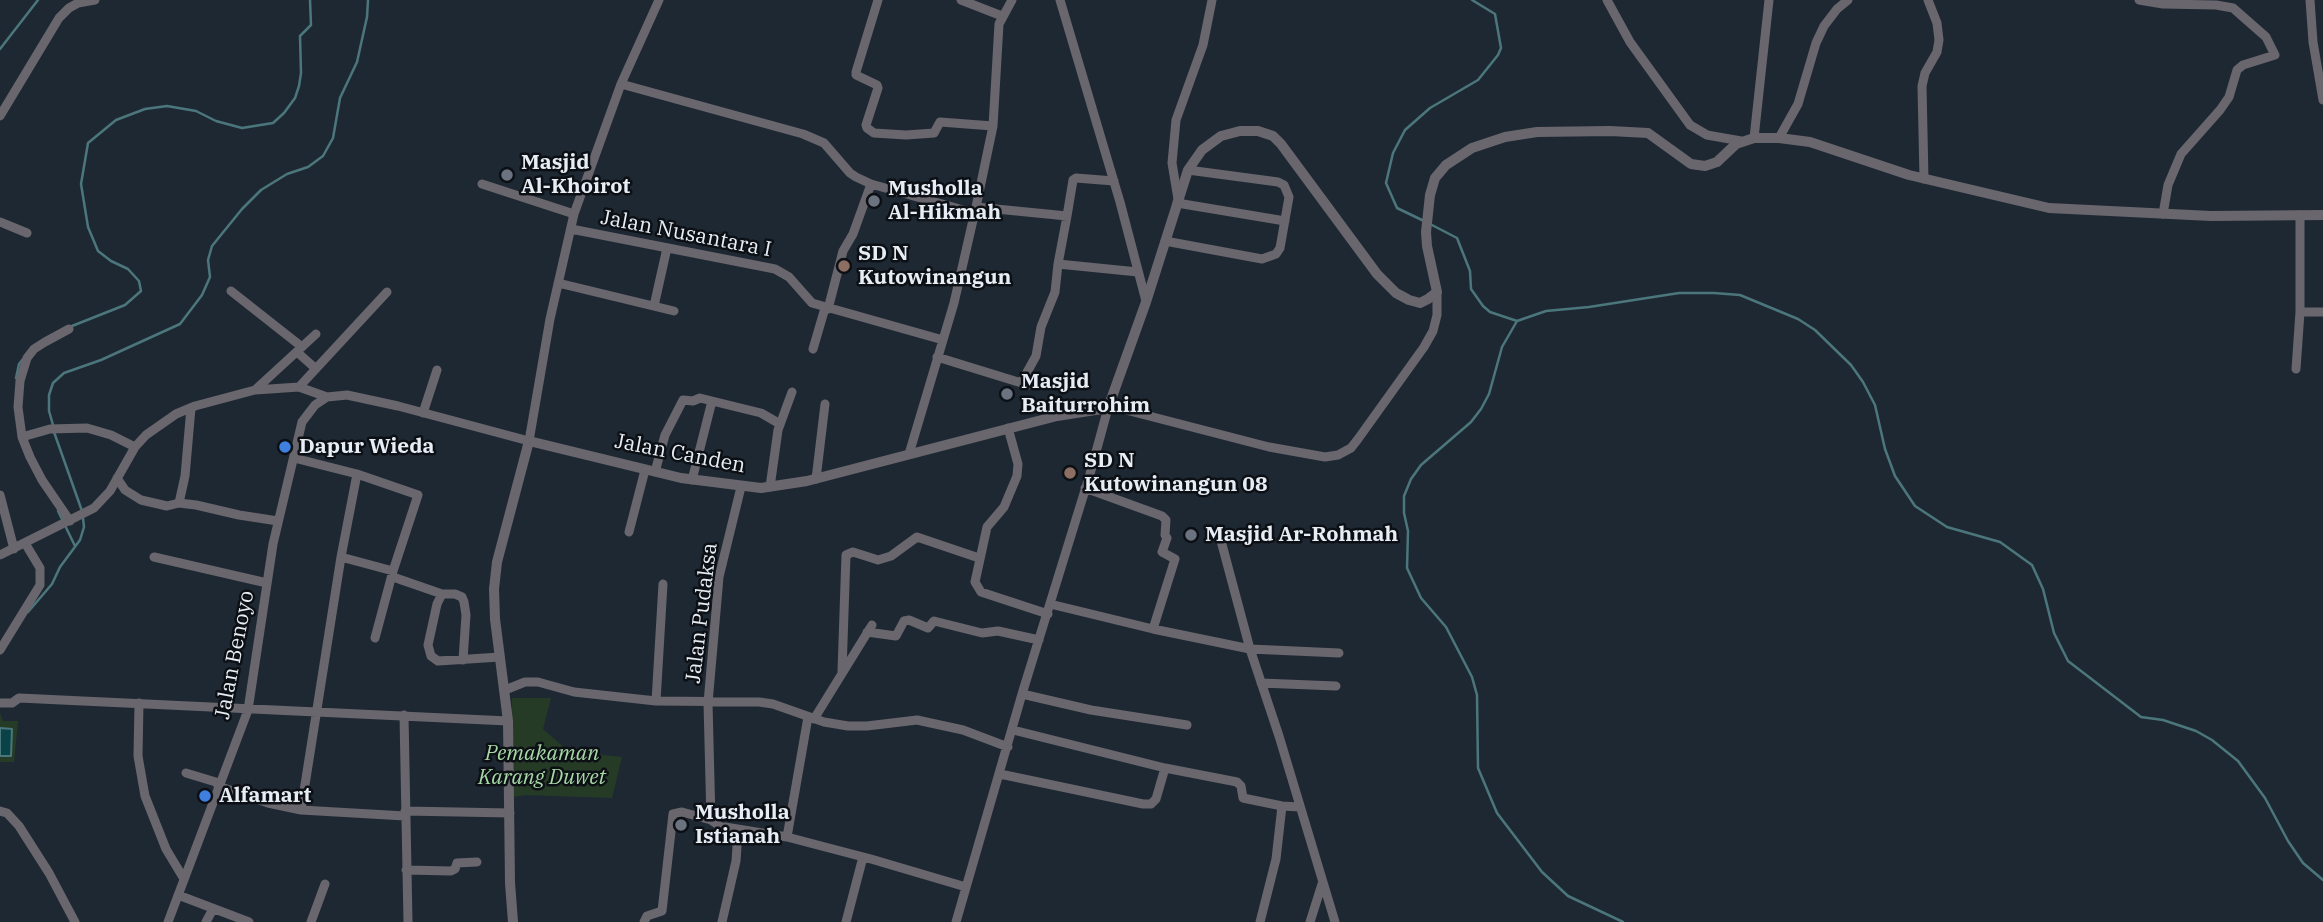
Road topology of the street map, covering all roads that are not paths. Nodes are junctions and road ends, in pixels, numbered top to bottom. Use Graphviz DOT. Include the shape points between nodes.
graph roads {
  1 [pos="95,0"];
  2 [pos="659,0"];
  3 [pos="878,0"];
  4 [pos="961,0"];
  5 [pos="1012,0"];
  6 [pos="1060,0"];
  7 [pos="1212,0"];
  8 [pos="1606,0"];
  9 [pos="1769,0"];
  10 [pos="1848,0"];
  11 [pos="1928,0"];
  12 [pos="2139,0"];
  13 [pos="2310,0"];
  14 [pos="1002,16"];
  15 [pos="621,84"];
  16 [pos="2323,100"];
  17 [pos="0,116"];
  18 [pos="993,126"];
  19 [pos="1754,138"];
  20 [pos="1779,138"];
  21 [pos="1741,142"];
  22 [pos="1188,170"];
  23 [pos="1924,179"];
  24 [pos="1114,181"];
  25 [pos="481,184"];
  26 [pos="871,184"];
  27 [pos="1178,201"];
  28 [pos="975,210"];
  29 [pos="575,214"];
  30 [pos="2163,214"];
  31 [pos="2300,215"];
  32 [pos="2323,215"];
  33 [pos="1067,216"];
  34 [pos="1285,221"];
  35 [pos="0,222"];
  36 [pos="571,229"];
  37 [pos="27,233"];
  38 [pos="1165,240"];
  39 [pos="667,248"];
  40 [pos="1058,264"];
  41 [pos="1138,272"];
  42 [pos="558,283"];
  43 [pos="231,291"];
  44 [pos="387,292"];
  45 [pos="1437,292"];
  46 [pos="1146,302"];
  47 [pos="654,306"];
  48 [pos="826,309"];
  49 [pos="674,311"];
  50 [pos="2300,312"];
  51 [pos="2323,312"];
  52 [pos="69,329"];
  53 [pos="316,334"];
  54 [pos="943,341"];
  55 [pos="299,349"];
  56 [pos="813,349"];
  57 [pos="937,357"];
  58 [pos="315,368"];
  59 [pos="2296,369"];
  60 [pos="437,370"];
  61 [pos="299,387"];
  62 [pos="255,390"];
  63 [pos="792,392"];
  64 [pos="327,397"];
  65 [pos="712,401"];
  66 [pos="825,404"];
  67 [pos="191,408"];
  68 [pos="1108,408"];
  69 [pos="423,413"];
  70 [pos="779,424"];
  71 [pos="1008,428"];
  72 [pos="22,436"];
  73 [pos="529,441"];
  74 [pos="135,447"];
  75 [pos="909,454"];
  76 [pos="294,458"];
  77 [pos="650,471"];
  78 [pos="357,474"];
  79 [pos="117,478"];
  80 [pos="816,479"];
  81 [pos="692,480"];
  82 [pos="741,487"];
  83 [pos="770,487"];
  84 [pos="1086,488"];
  85 [pos="0,495"];
  86 [pos="179,503"];
  87 [pos="278,522"];
  88 [pos="67,523"];
  89 [pos="629,532"];
  90 [pos="1220,537"];
  91 [pos="25,543"];
  92 [pos="14,549"];
  93 [pos="0,555"];
  94 [pos="154,557"];
  95 [pos="341,557"];
  96 [pos="979,558"];
  97 [pos="393,574"];
  98 [pos="267,583"];
  99 [pos="663,584"];
  100 [pos="442,594"];
  101 [pos="1049,609"];
  102 [pos="1153,629"];
  103 [pos="375,638"];
  104 [pos="1039,640"];
  105 [pos="1250,649"];
  106 [pos="0,650"];
  107 [pos="1339,653"];
  108 [pos="500,657"];
  109 [pos="463,660"];
  110 [pos="842,671"];
  111 [pos="1261,683"];
  112 [pos="1336,686"];
  113 [pos="505,690"];
  114 [pos="1022,694"];
  115 [pos="656,701"];
  116 [pos="139,703"];
  117 [pos="708,703"];
  118 [pos="0,704"];
  119 [pos="248,710"];
  120 [pos="315,711"];
  121 [pos="404,715"];
  122 [pos="811,718"];
  123 [pos="508,721"];
  124 [pos="1187,725"];
  125 [pos="1013,730"];
  126 [pos="1008,747"];
  127 [pos="1166,768"];
  128 [pos="186,773"];
  129 [pos="1000,774"];
  130 [pos="219,785"];
  131 [pos="1282,806"];
  132 [pos="1300,807"];
  133 [pos="301,810"];
  134 [pos="0,811"];
  135 [pos="404,813"];
  136 [pos="510,813"];
  137 [pos="711,820"];
  138 [pos="724,827"];
  139 [pos="787,837"];
  140 [pos="863,857"];
  141 [pos="477,862"];
  142 [pos="406,870"];
  143 [pos="184,879"];
  144 [pos="1323,882"];
  145 [pos="325,884"];
  146 [pos="966,887"];
  147 [pos="178,895"];
  148 [pos="214,909"];
  149 [pos="75,922"];
  150 [pos="168,922"];
  151 [pos="206,922"];
  152 [pos="249,922"];
  153 [pos="311,922"];
  154 [pos="408,922"];
  155 [pos="513,922"];
  156 [pos="644,922"];
  157 [pos="722,922"];
  158 [pos="846,922"];
  159 [pos="956,922"];
  160 [pos="1260,922"];
  161 [pos="1310,922"];
  162 [pos="1335,922"];
  1 -- 17 [label="street" via="78,3 59,18"];
  2 -- 15 [label="street"];
  3 -- 18 [label="street" via="856,72 878,88 867,128 874,133 906,135 934,133 940,122"];
  4 -- 14 [label="street"];
  5 -- 14 [label="street"];
  6 -- 24 [label="street"];
  7 -- 27 [label="street" via="1203,45 1176,120 1172,163"];
  8 -- 21 [label="street" via="1690,125 1707,135"];
  9 -- 19 [label="street"];
  10 -- 20 [label="street" via="1824,26 1798,104"];
  11 -- 23 [label="street" via="1939,40 1922,86"];
  12 -- 30 [label="street" via="2233,8 2266,37 2275,55 2237,71 2229,97 2181,155 2168,184"];
  13 -- 16 [label="street"];
  14 -- 18 [label="street"];
  15 -- 26 [label="street" via="810,137 824,143 850,173"];
  15 -- 29 [label="street"];
  18 -- 28 [label="street"];
  19 -- 20 [label="street"];
  19 -- 21 [label="street"];
  20 -- 23 [label="street" via="1810,142"];
  21 -- 45 [label="street" via="1705,166 1691,164 1648,133 1536,132 1472,148 1446,165 1435,178 1430,195 1427,246"];
  22 -- 27 [label="street"];
  22 -- 34 [label="street" via="1278,181 1289,197"];
  22 -- 45 [label="street" via="1202,150 1221,136 1258,131 1273,136 1364,258 1396,293 1420,303"];
  23 -- 30 [label="street" via="2049,208"];
  24 -- 33 [label="street" via="1073,180"];
  24 -- 41 [label="street"];
  25 -- 29 [label="street"];
  26 -- 28 [label="street"];
  26 -- 48 [label="street" via="843,251"];
  27 -- 34 [label="street"];
  27 -- 38 [label="street"];
  28 -- 33 [label="street"];
  28 -- 54 [label="street"];
  29 -- 36 [label="street"];
  30 -- 31 [label="street"];
  31 -- 32 [label="street"];
  31 -- 50 [label="street"];
  33 -- 40 [label="street"];
  34 -- 38 [label="street" via="1280,248 1262,259"];
  35 -- 37 [label="street"];
  36 -- 39 [label="street, Jalan Nusantara I"];
  36 -- 42 [label="street"];
  38 -- 46 [label="street"];
  39 -- 47 [label="street"];
  39 -- 48 [label="street, Jalan Nusantara I" via="783,272 811,303"];
  40 -- 41 [label="street"];
  40 -- 57 [label="street" via="1055,292 1025,384"];
  41 -- 46 [label="street"];
  42 -- 47 [label="street"];
  42 -- 73 [label="street"];
  43 -- 55 [label="street"];
  44 -- 58 [label="street"];
  45 -- 68 [label="street" via="1437,315 1424,347 1358,439 1338,455 1269,447"];
  46 -- 68 [label="street"];
  47 -- 49 [label="street"];
  48 -- 54 [label="street, Jalan Nusantara I"];
  48 -- 56 [label="street"];
  50 -- 51 [label="street"];
  50 -- 59 [label="street"];
  52 -- 72 [label="street" via="27,358 19,380"];
  53 -- 55 [label="street"];
  54 -- 57 [label="street"];
  55 -- 58 [label="street"];
  55 -- 62 [label="street"];
  57 -- 75 [label="street"];
  58 -- 61 [label="street"];
  60 -- 69 [label="street"];
  61 -- 62 [label="street"];
  61 -- 64 [label="street, Jalan Canden"];
  62 -- 67 [label="street"];
  63 -- 70 [label="street"];
  64 -- 69 [label="street, Jalan Canden" via="360,397"];
  64 -- 76 [label="street, Jalan Benoyo" via="302,422"];
  65 -- 70 [label="street" via="761,413"];
  65 -- 77 [label="street" via="683,400"];
  65 -- 81 [label="street"];
  66 -- 80 [label="street"];
  67 -- 74 [label="street" via="159,425"];
  67 -- 86 [label="street"];
  68 -- 71 [label="street, Jalan Canden"];
  68 -- 84 [label="street"];
  69 -- 73 [label="street, Jalan Canden"];
  70 -- 83 [label="street"];
  71 -- 75 [label="street, Jalan Canden"];
  71 -- 96 [label="street" via="1017,476 1004,507 987,527"];
  72 -- 74 [label="street" via="50,429 87,428"];
  72 -- 88 [label="street"];
  73 -- 77 [label="street, Jalan Canden"];
  73 -- 108 [label="street" via="494,589"];
  74 -- 79 [label="street"];
  75 -- 80 [label="street, Jalan Canden"];
  76 -- 78 [label="street"];
  76 -- 87 [label="street, Jalan Benoyo"];
  77 -- 81 [label="street, Jalan Canden"];
  77 -- 89 [label="street"];
  78 -- 95 [label="street"];
  78 -- 97 [label="street" via="418,495"];
  79 -- 86 [label="street" via="141,500 167,506"];
  79 -- 88 [label="street" via="103,500"];
  80 -- 83 [label="street, Jalan Canden"];
  81 -- 82 [label="street, Jalan Canden"];
  82 -- 83 [label="street, Jalan Canden"];
  82 -- 117 [label="street, Jalan Pudaksa" via="719,577"];
  84 -- 101 [label="street"];
  84 -- 102 [label="street" via="1166,520 1163,552 1175,559"];
  85 -- 92 [label="street"];
  86 -- 87 [label="street"];
  87 -- 98 [label="street, Jalan Benoyo"];
  88 -- 91 [label="street"];
  90 -- 105 [label="street"];
  91 -- 92 [label="street"];
  91 -- 106 [label="street" via="40,568 40,585"];
  92 -- 93 [label="street"];
  94 -- 98 [label="street"];
  95 -- 97 [label="street"];
  95 -- 120 [label="street"];
  96 -- 101 [label="street" via="974,579 979,590"];
  96 -- 110 [label="street" via="917,537 878,560 853,552 846,555"];
  97 -- 100 [label="street"];
  97 -- 103 [label="street"];
  98 -- 119 [label="street, Jalan Benoyo"];
  99 -- 115 [label="street"];
  100 -- 109 [label="street" via="455,594 464,602"];
  100 -- 109 [label="street" via="436,604 429,652 438,661"];
  101 -- 102 [label="street"];
  101 -- 104 [label="street"];
  102 -- 105 [label="street"];
  104 -- 110 [label="street" via="934,621 928,628 909,620 896,636 869,629"];
  104 -- 114 [label="street"];
  105 -- 107 [label="street"];
  105 -- 111 [label="street"];
  108 -- 109 [label="street"];
  108 -- 113 [label="street"];
  110 -- 122 [label="street"];
  111 -- 112 [label="street"];
  111 -- 132 [label="street"];
  113 -- 115 [label="street" via="538,682 574,692"];
  113 -- 123 [label="street"];
  114 -- 124 [label="street"];
  114 -- 125 [label="street"];
  115 -- 117 [label="street"];
  116 -- 118 [label="street"];
  116 -- 119 [label="street"];
  116 -- 143 [label="street" via="138,756 145,796 166,849"];
  117 -- 122 [label="street" via="759,702"];
  117 -- 137 [label="street, Jalan Pudaksa"];
  119 -- 120 [label="street"];
  119 -- 130 [label="street, Jalan Benoyo"];
  120 -- 121 [label="street"];
  120 -- 133 [label="street"];
  121 -- 123 [label="street"];
  121 -- 135 [label="street"];
  122 -- 126 [label="street" via="848,726 917,720"];
  122 -- 139 [label="street"];
  123 -- 136 [label="street"];
  125 -- 126 [label="street"];
  125 -- 127 [label="street"];
  126 -- 129 [label="street"];
  127 -- 129 [label="street" via="1151,804"];
  127 -- 131 [label="street" via="1237,782 1243,798"];
  128 -- 130 [label="street"];
  129 -- 146 [label="street"];
  130 -- 133 [label="street"];
  130 -- 143 [label="street, Jalan Benoyo"];
  131 -- 132 [label="street"];
  131 -- 160 [label="street" via="1276,859"];
  132 -- 144 [label="street"];
  133 -- 135 [label="street"];
  134 -- 149 [label="street" via="19,826"];
  135 -- 136 [label="street"];
  135 -- 142 [label="street"];
  136 -- 155 [label="street"];
  137 -- 138 [label="street"];
  137 -- 156 [label="street" via="673,814 662,911"];
  138 -- 139 [label="street"];
  138 -- 157 [label="street" via="737,846"];
  139 -- 140 [label="street"];
  140 -- 146 [label="street"];
  140 -- 158 [label="street"];
  141 -- 142 [label="street" via="457,863 451,871"];
  142 -- 154 [label="street"];
  143 -- 147 [label="street, Jalan Benoyo"];
  144 -- 161 [label="street"];
  144 -- 162 [label="street"];
  145 -- 153 [label="street"];
  146 -- 159 [label="street"];
  147 -- 148 [label="street"];
  147 -- 150 [label="street, Jalan Benoyo"];
  148 -- 151 [label="street"];
  148 -- 152 [label="street"];
}
